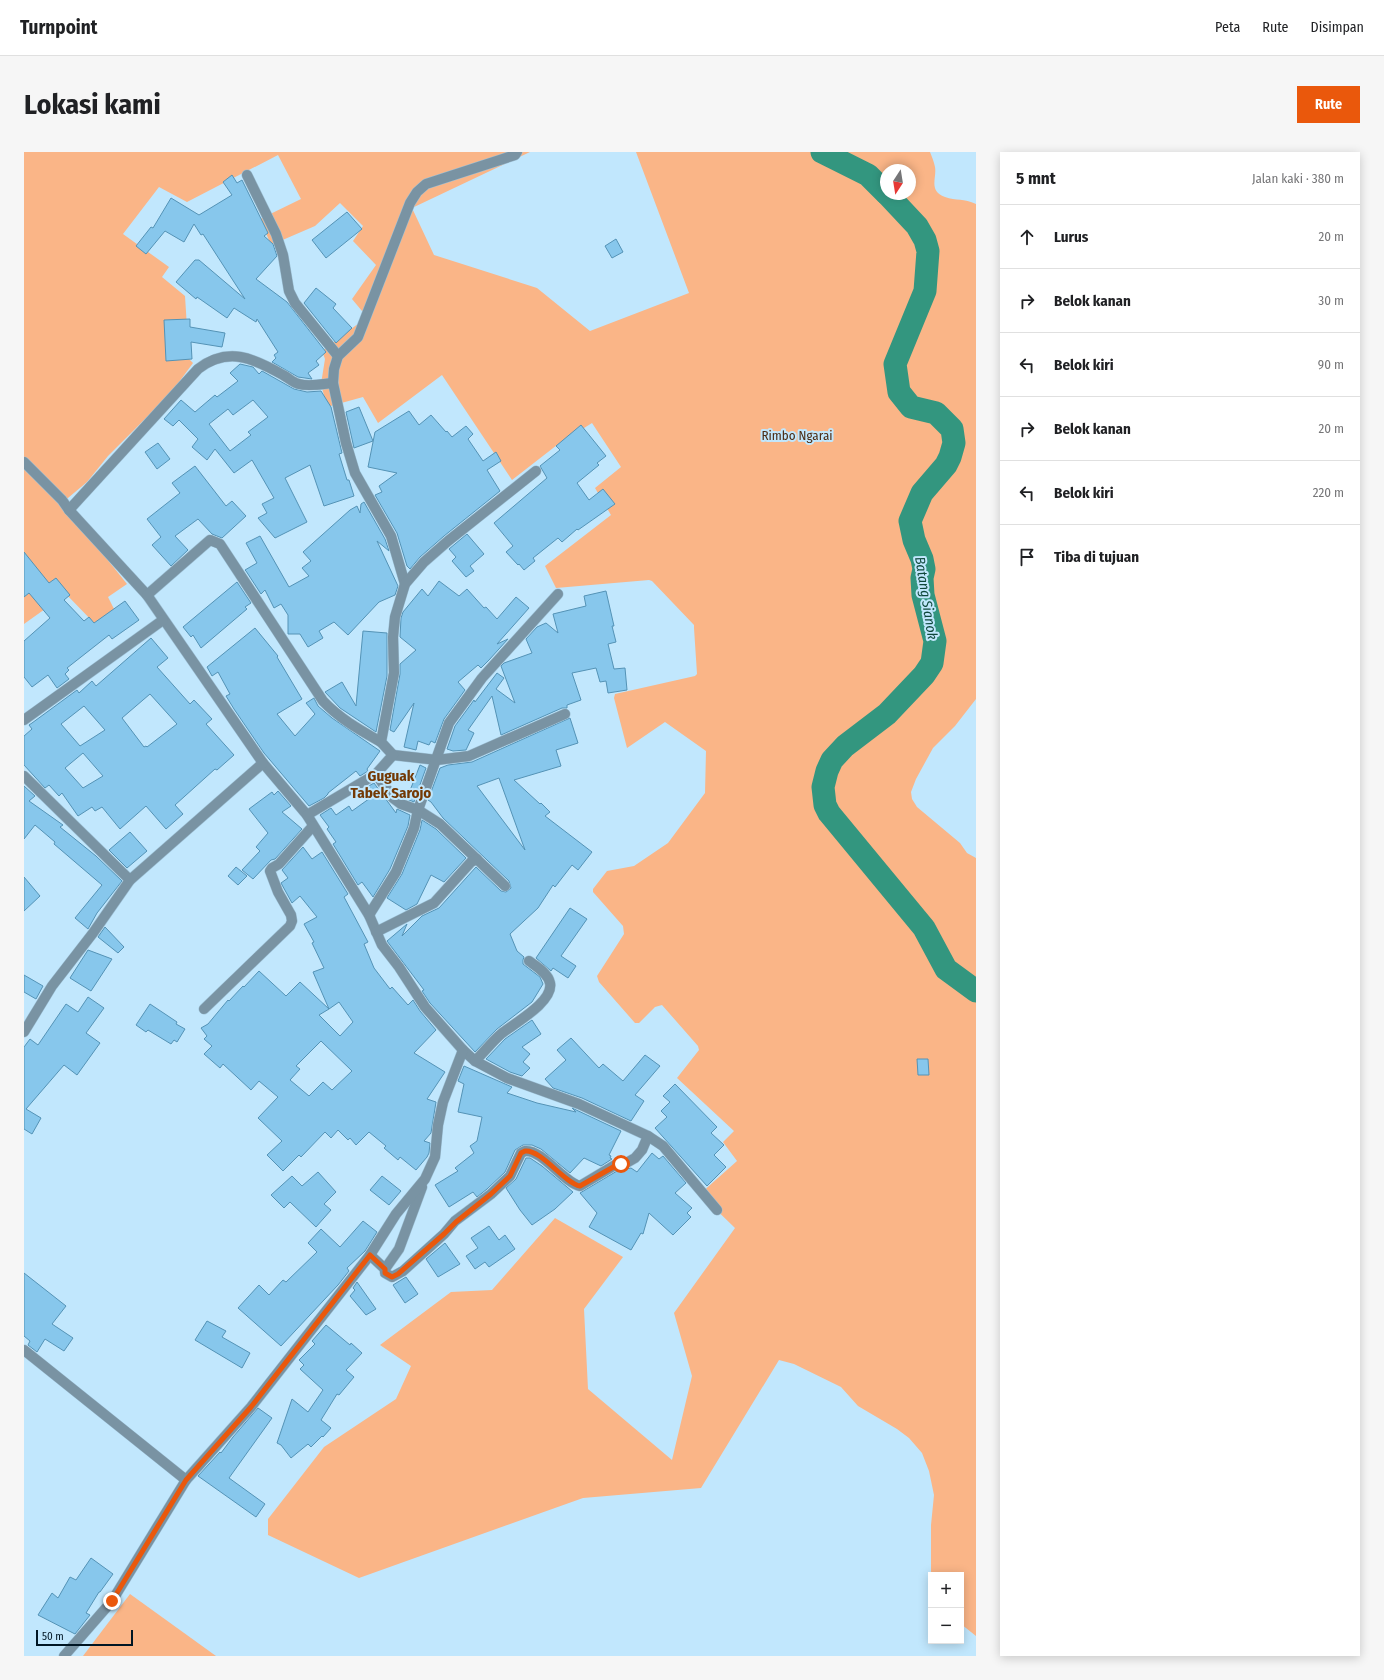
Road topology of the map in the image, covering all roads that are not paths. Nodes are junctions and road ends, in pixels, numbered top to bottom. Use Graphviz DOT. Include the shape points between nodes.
graph roads {
  1 [pos="517,152"];
  2 [pos="247,175"];
  3 [pos="338,356"];
  4 [pos="333,383"];
  5 [pos="24,462"];
  6 [pos="536,471"];
  7 [pos="69,510"];
  8 [pos="405,584"];
  9 [pos="558,594"];
  10 [pos="147,596"];
  11 [pos="163,620"];
  12 [pos="565,714"];
  13 [pos="24,720"];
  14 [pos="381,742"];
  15 [pos="393,755"];
  16 [pos="436,760"];
  17 [pos="263,763"];
  18 [pos="376,774"];
  19 [pos="24,776"];
  20 [pos="418,810"];
  21 [pos="307,815"];
  22 [pos="313,826"];
  23 [pos="476,859"];
  24 [pos="130,880"];
  25 [pos="505,886"];
  26 [pos="369,915"];
  27 [pos="376,932"];
  28 [pos="529,960"];
  29 [pos="204,1008"];
  30 [pos="24,1032"];
  31 [pos="463,1050"];
  32 [pos="475,1061"];
  33 [pos="648,1136"];
  34 [pos="425,1179"];
  35 [pos="717,1210"];
  36 [pos="370,1255"];
  37 [pos="385,1269"];
  38 [pos="24,1350"];
  39 [pos="186,1480"];
  40 [pos="64,1656"];
  1 -- 3 [label="street" via="426,184 417,192 410,203 358,337"];
  2 -- 3 [label="street" via="278,239 291,296"];
  3 -- 4 [label="street"];
  4 -- 7 [label="street" via="298,384 285,375 233,355 207,361"];
  4 -- 8 [label="street" via="355,473 391,536"];
  5 -- 7 [label="street"];
  6 -- 8 [label="street" via="448,541 424,562"];
  7 -- 10 [label="street"];
  8 -- 14 [label="street" via="395,617 394,673"];
  9 -- 16 [label="street" via="482,678 449,723"];
  10 -- 11 [label="street"];
  10 -- 14 [label="street" via="210,540 220,544 323,701 341,718"];
  11 -- 13 [label="street"];
  11 -- 17 [label="street"];
  12 -- 16 [label="street" via="469,756"];
  14 -- 15 [label="street"];
  15 -- 16 [label="street"];
  15 -- 18 [label="street"];
  16 -- 20 [label="street"];
  17 -- 21 [label="street"];
  17 -- 24 [label="street"];
  18 -- 20 [label="street" via="393,798"];
  18 -- 21 [label="street"];
  19 -- 24 [label="street"];
  20 -- 23 [label="street" via="440,824"];
  20 -- 26 [label="street" via="414,828 396,872"];
  21 -- 22 [label="street"];
  22 -- 26 [label="street"];
  22 -- 29 [label="street" via="270,871 291,915 290,926"];
  23 -- 25 [label="street"];
  23 -- 27 [label="street" via="434,903"];
  24 -- 30 [label="street" via="52,986"];
  26 -- 27 [label="street"];
  27 -- 31 [label="street" via="382,945 399,966 425,1007"];
  28 -- 32 [label="street" via="550,981 547,995 532,1013 502,1034"];
  31 -- 32 [label="street"];
  31 -- 34 [label="street" via="443,1102 435,1157"];
  32 -- 33 [label="street" via="508,1078 579,1104"];
  33 -- 35 [label="street" via="663,1146"];
  33 -- 37 [label="street" via="635,1158 580,1186 573,1185 568,1178 535,1153 521,1153 510,1176 403,1271 392,1277 385,1273"];
  34 -- 36 [label="street" via="396,1214"];
  34 -- 37 [label="street" via="399,1249"];
  36 -- 37 [label="street"];
  36 -- 39 [label="street" via="251,1407"];
  38 -- 39 [label="street"];
  39 -- 40 [label="street" via="112,1601"];
}
